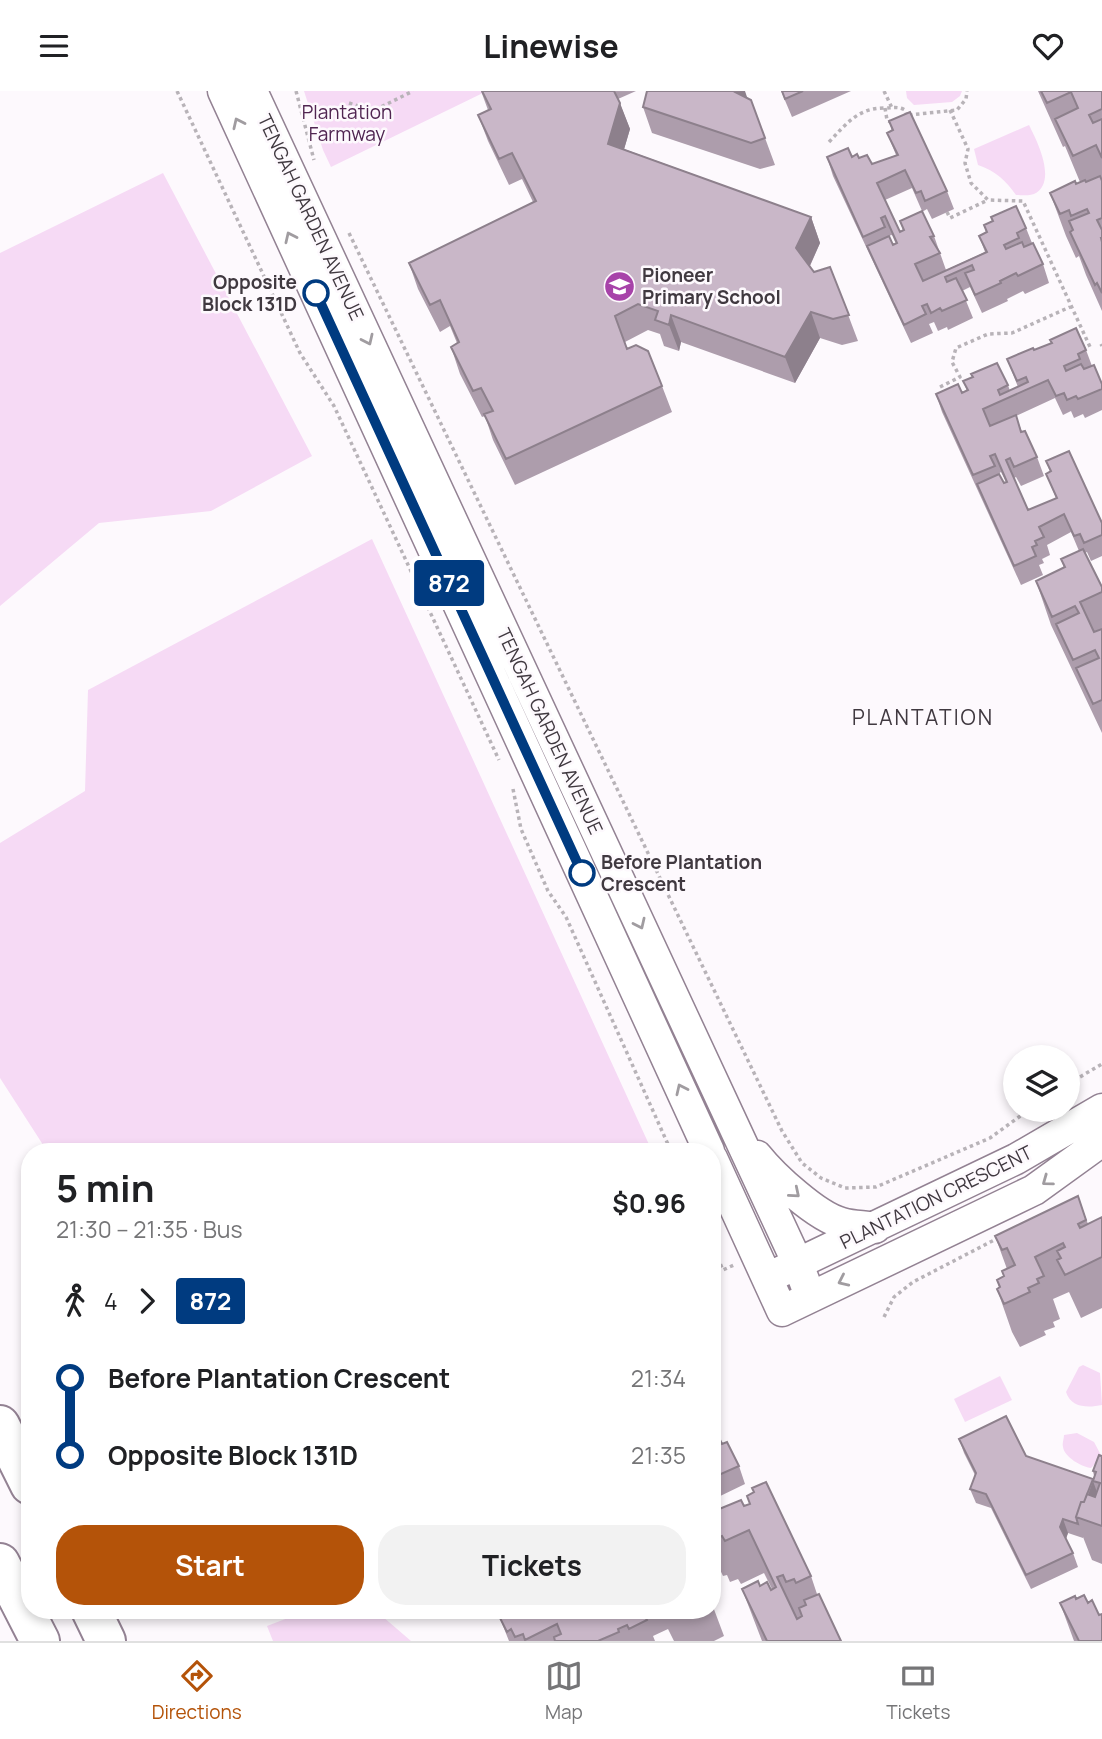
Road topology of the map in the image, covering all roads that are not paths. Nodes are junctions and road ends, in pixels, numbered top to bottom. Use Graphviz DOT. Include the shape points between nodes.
graph roads {
  1 [pos="223,91"];
  2 [pos="252,91"];
  3 [pos="265,150"];
  4 [pos="1102,1109"];
  5 [pos="733,1125"];
  6 [pos="1102,1141"];
  7 [pos="705,1143"];
  8 [pos="721,1178"];
  9 [pos="875,1228"];
  10 [pos="798,1264"];
  11 [pos="766,1277"];
  12 [pos="810,1296"];
  13 [pos="0,1425"];
  14 [pos="21,1468"];
  15 [pos="0,1563"];
  16 [pos="21,1604"];
  17 [pos="29,1619"];
  18 [pos="95,1619"];
  19 [pos="40,1641"];
  20 [pos="106,1641"];
  3 -- 1 [label="street, TENGAH GARDEN AVENUE, one-way"];
  2 -- 3 [label="street, TENGAH GARDEN AVENUE"];
  3 -- 5 [label="street, TENGAH GARDEN AVENUE, one-way"];
  7 -- 3 [label="street, TENGAH GARDEN AVENUE, one-way"];
  4 -- 9 [label="street, PLANTATION CRESCENT" via="1016,1159"];
  5 -- 9 [label="street, one-way" via="767,1169 802,1199 840,1223"];
  5 -- 10 [label="street, TENGAH GARDEN AVENUE"];
  6 -- 12 [label="street, PLANTATION CRESCENT, one-way" via="1034,1189"];
  8 -- 11 [label="street"];
  9 -- 10 [label="street, PLANTATION CRESCENT"];
  10 -- 11 [label="street, PLANTATION CRESCENT"];
  10 -- 12 [label="street, TENGAH GARDEN AVENUE"];
  11 -- 12 [label="street, PLANTATION CRESCENT" via="782,1311"];
  13 -- 14 [label="highway"];
  15 -- 16 [label="highway"];
  17 -- 19 [label="highway"];
  18 -- 20 [label="highway"];
}
